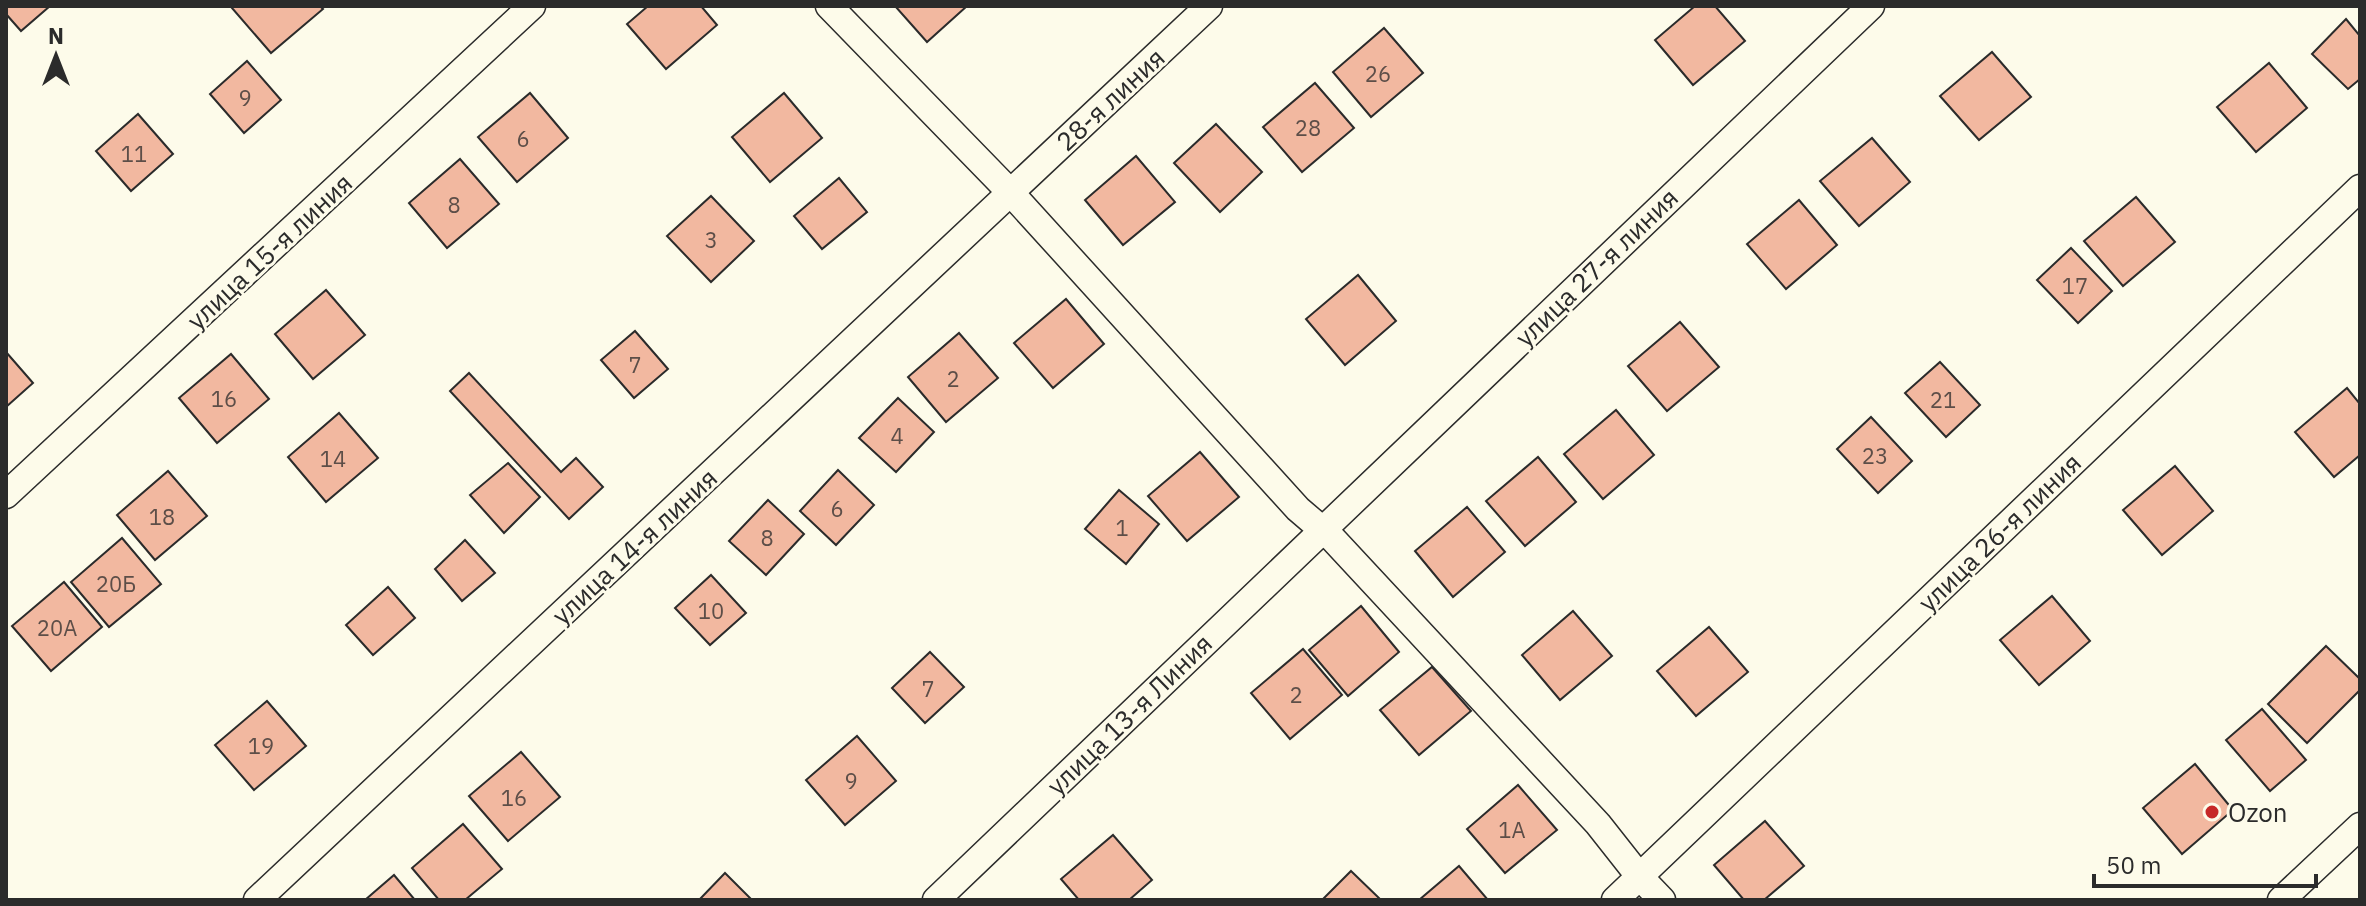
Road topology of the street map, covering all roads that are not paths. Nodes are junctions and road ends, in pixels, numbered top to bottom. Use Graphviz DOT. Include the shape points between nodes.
graph roads {
  1 [pos="532,6"];
  2 [pos="829,6"];
  3 [pos="1209,6"];
  4 [pos="1871,6"];
  5 [pos="2360,188"];
  6 [pos="1010,192"];
  7 [pos="6,495"];
  8 [pos="1321,529"];
  9 [pos="2360,826"];
  10 [pos="1639,876"];
  11 [pos="257,900"];
  12 [pos="936,900"];
  13 [pos="1615,900"];
  14 [pos="1662,900"];
  15 [pos="2281,900"];
  1 -- 7 [label="street, улица 15-я линия"];
  2 -- 6 [label="street"];
  3 -- 6 [label="street, 28-я линия"];
  4 -- 8 [label="street, улица 27-я линия"];
  5 -- 10 [label="street, улица 26-я линия"];
  6 -- 8 [label="street"];
  6 -- 11 [label="street, улица 14-я линия"];
  8 -- 10 [label="street" via="1598,824"];
  8 -- 12 [label="street, улица 13-я Линия"];
  9 -- 15 [label="street"];
  10 -- 13 [label="street, улица 26-я линия"];
  10 -- 14 [label="street"];
}
